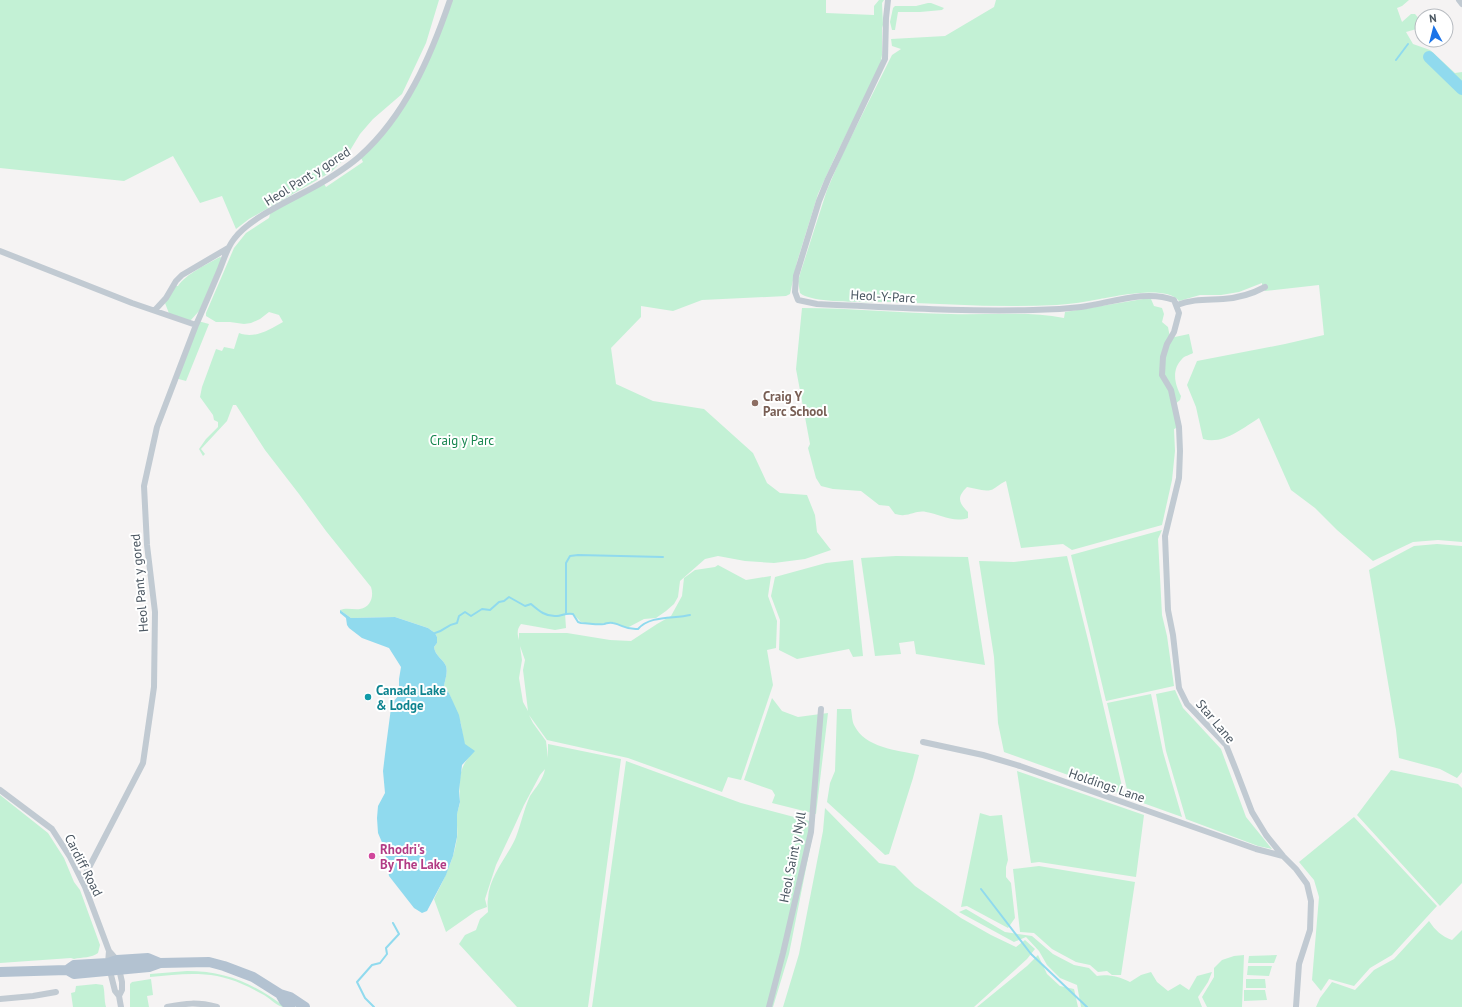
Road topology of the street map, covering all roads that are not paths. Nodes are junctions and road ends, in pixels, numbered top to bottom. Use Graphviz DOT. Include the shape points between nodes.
graph roads {
  1 [pos="450,0"];
  2 [pos="888,0"];
  3 [pos="1460,0"];
  4 [pos="1462,4"];
  5 [pos="229,247"];
  6 [pos="0,251"];
  7 [pos="1265,287"];
  8 [pos="1177,305"];
  9 [pos="155,310"];
  10 [pos="196,325"];
  11 [pos="821,709"];
  12 [pos="922,742"];
  13 [pos="0,790"];
  14 [pos="1283,856"];
  15 [pos="82,881"];
  16 [pos="114,966"];
  17 [pos="0,972"];
  18 [pos="56,992"];
  19 [pos="280,994"];
  20 [pos="119,996"];
  21 [pos="0,999"];
  22 [pos="121,1007"];
  23 [pos="167,1007"];
  24 [pos="217,1007"];
  25 [pos="290,1007"];
  26 [pos="305,1007"];
  27 [pos="768,1007"];
  28 [pos="1296,1007"];
  1 -- 5 [label="street, Heol Pant y gored" via="438,35 413,87 376,139 342,170 249,225"];
  2 -- 8 [label="street, Heol-Y-Parc" via="885,59 819,200 796,276 795,292 798,300 817,304 943,310 1024,310 1080,307 1134,297 1157,296 1174,300"];
  3 -- 4 [label="street"];
  5 -- 9 [label="street" via="182,275"];
  5 -- 10 [label="street, Heol Pant y gored"];
  6 -- 9 [label="street"];
  7 -- 8 [label="street" via="1234,297 1188,301"];
  8 -- 14 [label="street, Star Lane" via="1179,313 1163,357 1162,375 1171,390 1180,450 1179,478 1165,536 1168,610 1179,688 1187,704 1226,745 1252,812"];
  9 -- 10 [label="street"];
  10 -- 15 [label="street, Heol Pant y gored" via="157,427 144,486 155,618 154,687 143,763"];
  11 -- 27 [label="street, Heol Saint y Nyll" via="811,832"];
  12 -- 14 [label="street, Holdings Lane" via="1020,766 1256,849"];
  13 -- 15 [label="street, Cardiff Road" via="52,829"];
  14 -- 28 [label="street, Star Lane" via="1307,884 1311,901 1310,930 1299,964"];
  15 -- 16 [label="street, Cardiff Road"];
  16 -- 17 [label="main road" via="74,965 67,970"];
  16 -- 19 [label="main road" via="149,967 160,962 209,962 253,978"];
  16 -- 20 [label="street" via="115,991"];
  16 -- 20 [label="street" via="122,990"];
  18 -- 21 [label="street"];
  19 -- 25 [label="main road"];
  19 -- 26 [label="main road"];
  20 -- 22 [label="street"];
  23 -- 24 [label="street" via="199,1003"];
}
